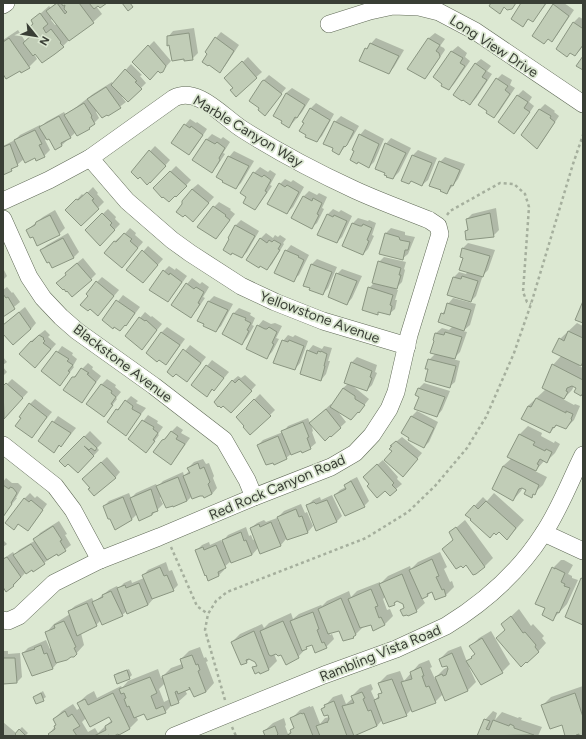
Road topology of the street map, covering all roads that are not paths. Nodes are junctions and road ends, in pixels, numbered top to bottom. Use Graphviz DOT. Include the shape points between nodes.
graph roads {
  1 [pos="6,3"];
  2 [pos="3,5"];
  3 [pos="329,24"];
  4 [pos="583,104"];
  5 [pos="90,158"];
  6 [pos="3,201"];
  7 [pos="3,219"];
  8 [pos="438,226"];
  9 [pos="407,346"];
  10 [pos="3,445"];
  11 [pos="583,455"];
  12 [pos="254,497"];
  13 [pos="544,533"];
  14 [pos="583,552"];
  15 [pos="100,560"];
  16 [pos="3,620"];
  17 [pos="174,736"];
  1 -- 2 [label="street"];
  3 -- 4 [label="street, Long View Drive" via="393,6 419,7 439,12 476,31"];
  5 -- 6 [label="street, Marble Canyon Way"];
  5 -- 8 [label="street, Marble Canyon Way" via="180,94 194,96 276,150 355,190"];
  5 -- 9 [label="street, Yellowstone Avenue" via="127,201 172,240 242,286 323,321"];
  7 -- 12 [label="street, Blackstone Avenue" via="29,277 43,298 77,331 224,440"];
  8 -- 9 [label="street, Red Rock Canyon Road" via="440,234"];
  9 -- 12 [label="street, Red Rock Canyon Road" via="396,392 389,409 372,435 355,453 331,467"];
  10 -- 15 [label="street" via="56,486 73,510"];
  11 -- 13 [label="street, Rambling Vista Road"];
  12 -- 15 [label="street, Red Rock Canyon Road"];
  13 -- 14 [label="street"];
  13 -- 17 [label="street, Rambling Vista Road" via="522,563 490,595 446,626 396,649 324,675"];
  15 -- 16 [label="street, Red Rock Canyon Road" via="54,583 19,616 8,621"];
}
